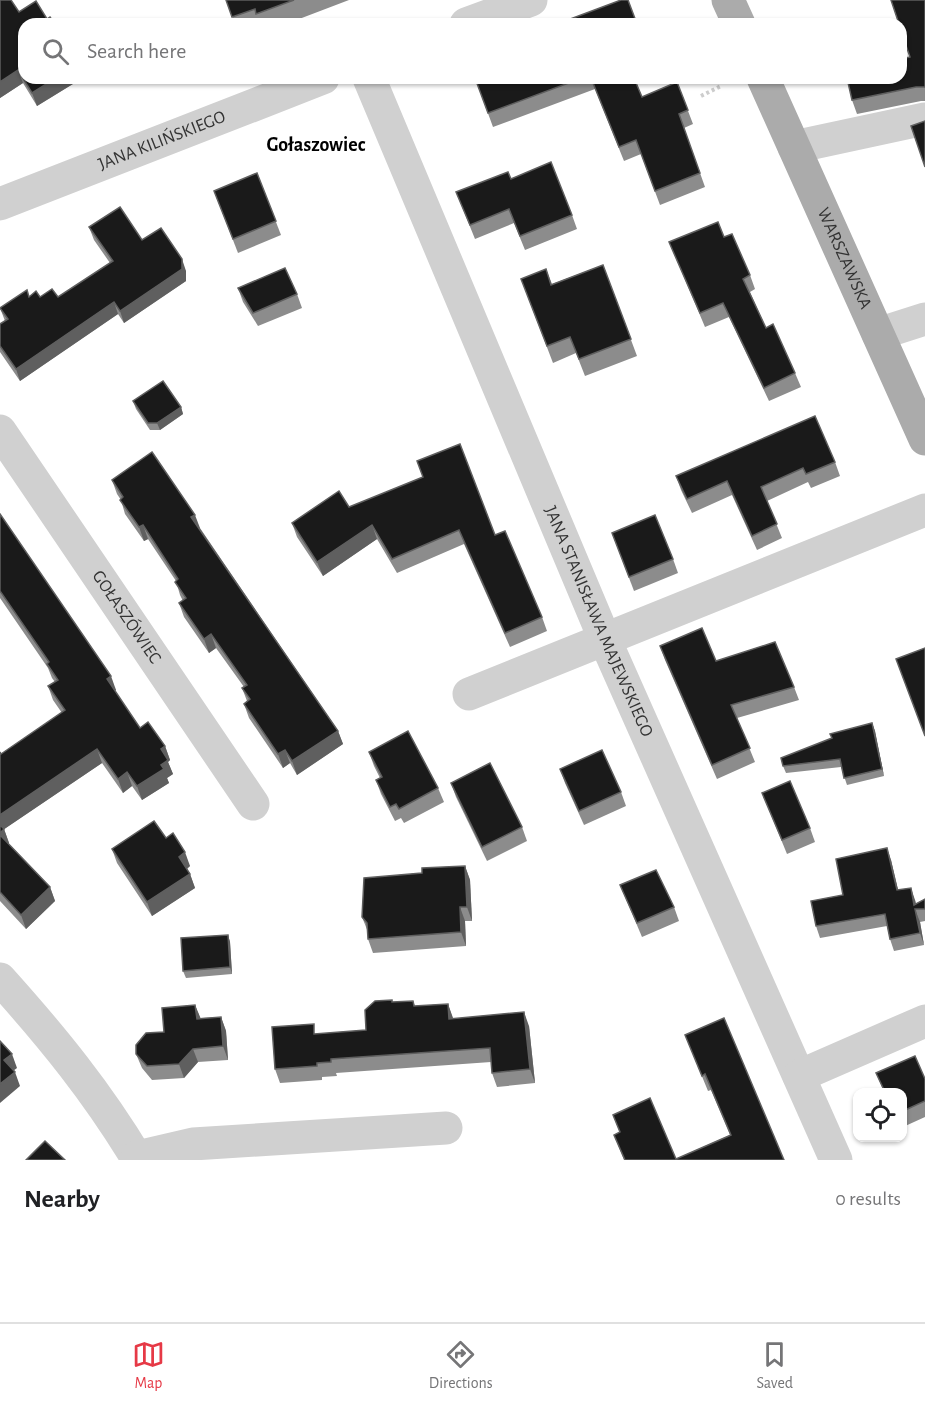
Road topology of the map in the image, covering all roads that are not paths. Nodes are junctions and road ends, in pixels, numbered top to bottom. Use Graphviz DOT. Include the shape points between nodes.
graph roads {
  1 [pos="531,0"];
  2 [pos="728,0"];
  3 [pos="482,18"];
  4 [pos="736,18"];
  5 [pos="308,84"];
  6 [pos="372,84"];
  7 [pos="766,84"];
  8 [pos="925,119"];
  9 [pos="794,147"];
  10 [pos="0,204"];
  11 [pos="925,319"];
  12 [pos="878,333"];
  13 [pos="0,431"];
  14 [pos="925,440"];
  15 [pos="925,510"];
  16 [pos="605,640"];
  17 [pos="468,694"];
  18 [pos="253,804"];
  19 [pos="0,979"];
  20 [pos="925,1021"];
  21 [pos="799,1076"];
  22 [pos="446,1128"];
  23 [pos="137,1159"];
  24 [pos="836,1160"];
  1 -- 3 [label="street"];
  2 -- 4 [label="main road"];
  5 -- 10 [label="street, JANA KILIŃSKIEGO"];
  6 -- 16 [label="street, JANA STANISŁAWA MAJEWSKIEGO"];
  7 -- 9 [label="main road, WARSZAWSKA"];
  8 -- 9 [label="street"];
  9 -- 12 [label="main road, WARSZAWSKA"];
  11 -- 12 [label="street"];
  12 -- 14 [label="main road, WARSZAWSKA"];
  13 -- 18 [label="street, GOŁASZÓWIEC"];
  15 -- 16 [label="street"];
  16 -- 17 [label="street"];
  16 -- 21 [label="street, JANA STANISŁAWA MAJEWSKIEGO"];
  19 -- 23 [label="street" via="94,1090"];
  20 -- 21 [label="street"];
  21 -- 24 [label="street, JANA STANISŁAWA MAJEWSKIEGO"];
  22 -- 23 [label="street" via="194,1144"];
}
